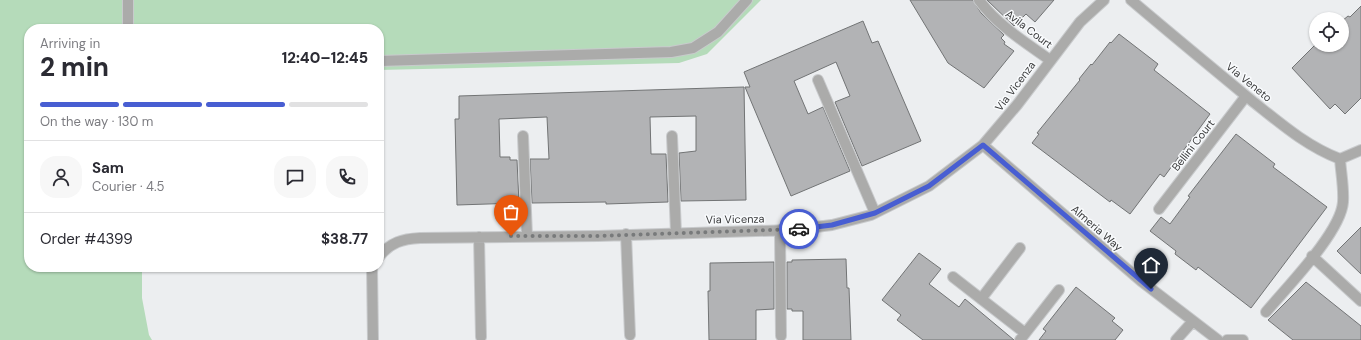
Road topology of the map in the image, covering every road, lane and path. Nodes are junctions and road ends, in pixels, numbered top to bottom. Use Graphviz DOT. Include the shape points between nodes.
graph roads {
  1 [pos="128,0"];
  2 [pos="748,0"];
  3 [pos="979,0"];
  4 [pos="1104,0"];
  5 [pos="1131,0"];
  6 [pos="128,24"];
  7 [pos="1050,60"];
  8 [pos="384,61"];
  9 [pos="818,80"];
  10 [pos="1246,96"];
  11 [pos="523,136"];
  12 [pos="672,136"];
  13 [pos="983,145"];
  14 [pos="1361,150"];
  15 [pos="1340,159"];
  16 [pos="1159,209"];
  17 [pos="875,213"];
  18 [pos="780,230"];
  19 [pos="676,233"];
  20 [pos="626,234"];
  21 [pos="526,236"];
  22 [pos="479,237"];
  23 [pos="384,244"];
  24 [pos="1020,248"];
  25 [pos="1312,256"];
  26 [pos="372,272"];
  27 [pos="954,277"];
  28 [pos="1059,290"];
  29 [pos="981,299"];
  30 [pos="1361,301"];
  31 [pos="1266,312"];
  32 [pos="1193,321"];
  33 [pos="630,335"];
  34 [pos="782,336"];
  35 [pos="481,337"];
  36 [pos="1023,337"];
  37 [pos="373,340"];
  38 [pos="1176,340"];
  39 [pos="1218,340"];
  40 [pos="1227,340"];
  41 [pos="1243,340"];
  1 -- 6 [label="street"];
  2 -- 8 [label="street" via="718,32 693,48 671,52"];
  3 -- 7 [label="street, Avila Court" via="988,12 1011,32"];
  4 -- 7 [label="street, Via Vicenza" via="1080,22"];
  5 -- 10 [label="street, Via Veneto"];
  7 -- 13 [label="street, Via Vicenza"];
  9 -- 17 [label="street"];
  10 -- 15 [label="street, Via Veneto" via="1301,139 1319,151"];
  10 -- 16 [label="street, Bellini Court"];
  11 -- 21 [label="street"];
  12 -- 19 [label="street"];
  13 -- 17 [label="street, Via Vicenza" via="929,186"];
  13 -- 32 [label="street, Almeria Way" via="1141,281"];
  14 -- 15 [label="street"];
  15 -- 25 [label="street" via="1343,203 1336,223"];
  17 -- 18 [label="street, Via Vicenza" via="832,225"];
  18 -- 19 [label="street, Via Vicenza"];
  18 -- 34 [label="street"];
  19 -- 20 [label="street, Via Vicenza"];
  20 -- 21 [label="street, Via Vicenza"];
  20 -- 33 [label="street"];
  21 -- 22 [label="street, Via Vicenza"];
  22 -- 23 [label="street, Via Vicenza" via="402,240"];
  22 -- 35 [label="street"];
  24 -- 29 [label="street"];
  25 -- 30 [label="street"];
  25 -- 31 [label="street"];
  26 -- 37 [label="street"];
  27 -- 29 [label="street"];
  28 -- 36 [label="street"];
  29 -- 36 [label="street"];
  32 -- 38 [label="street"];
  32 -- 39 [label="street, Almeria Way"];
  40 -- 41 [label="street"];
}
